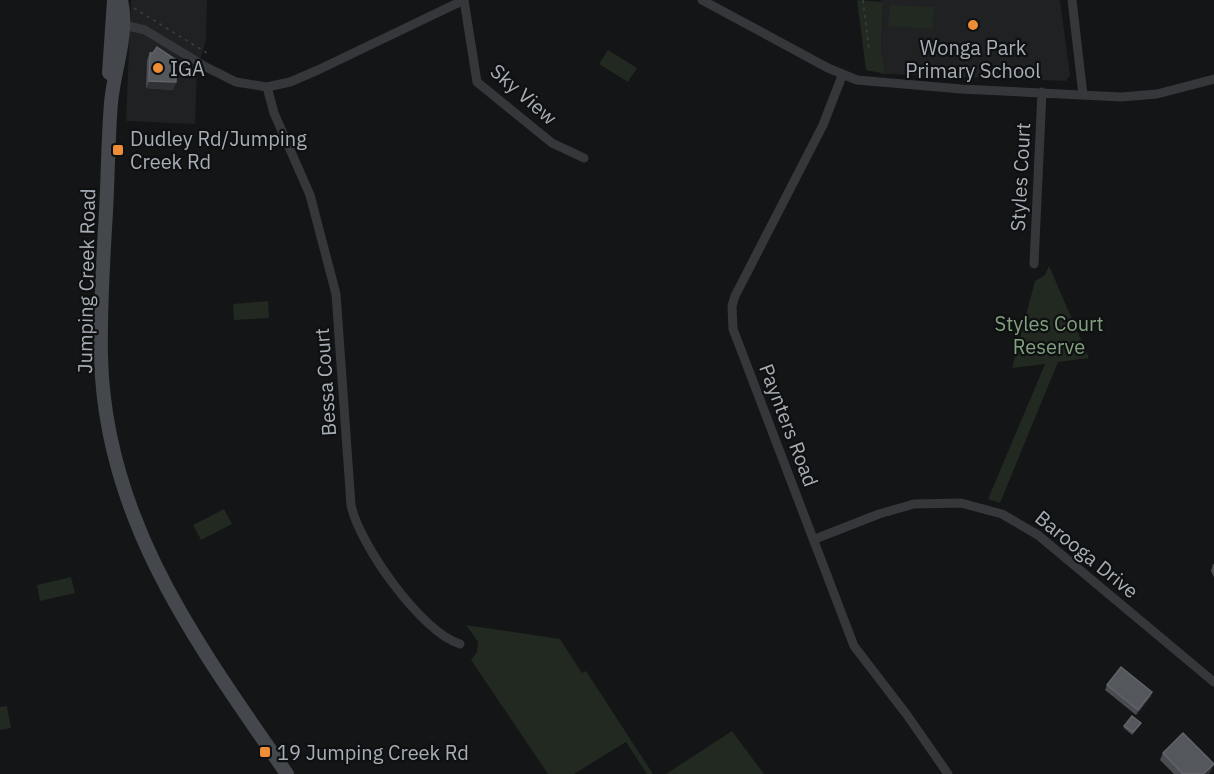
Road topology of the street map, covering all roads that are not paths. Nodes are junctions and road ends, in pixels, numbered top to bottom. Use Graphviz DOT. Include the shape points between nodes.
graph roads {
  1 [pos="114,0"];
  2 [pos="464,0"];
  3 [pos="702,0"];
  4 [pos="1072,0"];
  5 [pos="127,4"];
  6 [pos="119,24"];
  7 [pos="842,76"];
  8 [pos="1214,79"];
  9 [pos="267,87"];
  10 [pos="1042,92"];
  11 [pos="1083,95"];
  12 [pos="584,158"];
  13 [pos="1034,264"];
  14 [pos="815,539"];
  15 [pos="460,644"];
  16 [pos="1214,682"];
  17 [pos="286,774"];
  18 [pos="948,774"];
  1 -- 6 [label="main road, Jumping Creek Road"];
  2 -- 9 [label="street" via="318,70"];
  2 -- 12 [label="street, Sky View" via="477,82 552,143"];
  3 -- 7 [label="street"];
  4 -- 11 [label="street"];
  5 -- 6 [label="main road, Jumping Creek Road"];
  6 -- 9 [label="street" via="145,30 236,82"];
  6 -- 17 [label="main road, Jumping Creek Road" via="108,66 111,102 101,359 110,432 124,492 164,587"];
  7 -- 10 [label="street" via="887,84"];
  7 -- 14 [label="street, Paynters Road" via="823,125 732,306 737,341"];
  8 -- 11 [label="street" via="1142,96"];
  9 -- 15 [label="street, Bessa Court" via="274,113 310,195 336,294 351,505 357,528 405,599 441,635"];
  10 -- 11 [label="street"];
  10 -- 13 [label="street, Styles Court"];
  14 -- 16 [label="street, Barooga Drive" via="914,504 962,503 1002,514 1038,535"];
  14 -- 18 [label="street, Paynters Road" via="854,646"];
}
